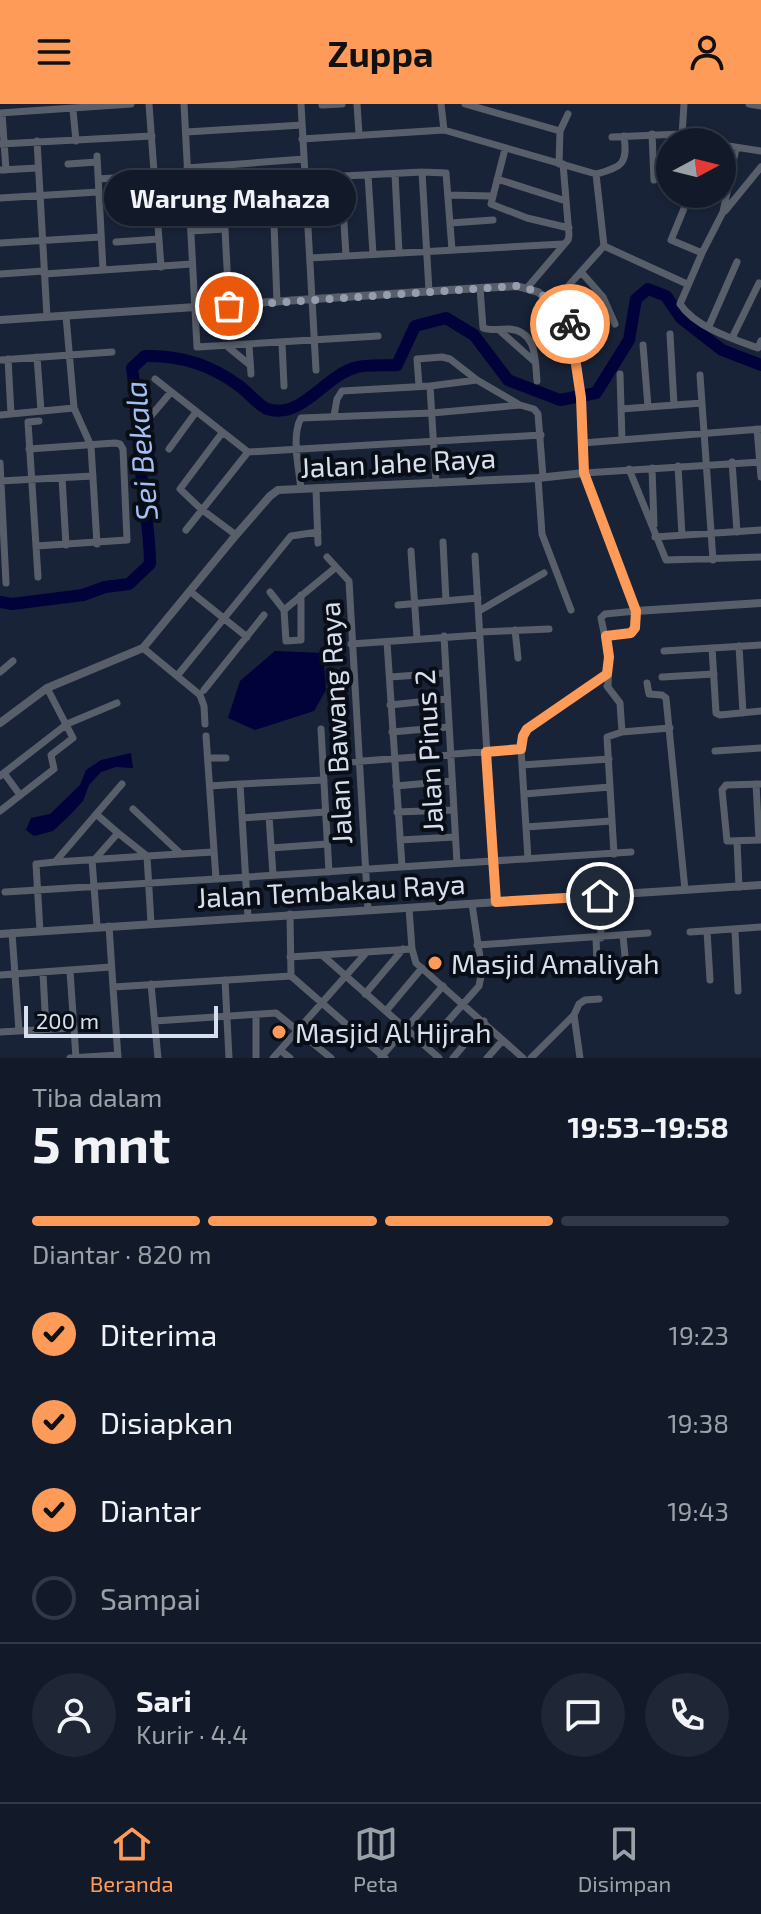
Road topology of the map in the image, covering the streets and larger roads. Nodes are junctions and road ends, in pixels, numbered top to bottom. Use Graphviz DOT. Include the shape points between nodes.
graph roads {
  1 [pos="131,104"];
  2 [pos="149,104"];
  3 [pos="184,104"];
  4 [pos="301,104"];
  5 [pos="342,104"];
  6 [pos="357,104"];
  7 [pos="441,104"];
  8 [pos="465,104"];
  9 [pos="684,104"];
  10 [pos="749,104"];
  11 [pos="108,105"];
  12 [pos="322,105"];
  13 [pos="761,106"];
  14 [pos="24,108"];
  15 [pos="73,110"];
  16 [pos="1,113"];
  17 [pos="568,114"];
  18 [pos="302,125"];
  19 [pos="681,128"];
  20 [pos="444,130"];
  21 [pos="560,131"];
  22 [pos="186,132"];
  23 [pos="359,134"];
  24 [pos="652,134"];
  25 [pos="656,134"];
  26 [pos="152,136"];
  27 [pos="624,136"];
  28 [pos="612,137"];
  29 [pos="302,139"];
  30 [pos="37,141"];
  31 [pos="76,141"];
  32 [pos="2,144"];
  33 [pos="736,148"];
  34 [pos="505,149"];
  35 [pos="761,151"];
  36 [pos="304,159"];
  37 [pos="68,164"];
  38 [pos="561,164"];
  39 [pos="761,167"];
  40 [pos="38,168"];
  41 [pos="187,168"];
  42 [pos="3,170"];
  43 [pos="422,172"];
  44 [pos="395,174"];
  45 [pos="596,174"];
  46 [pos="368,175"];
  47 [pos="341,176"];
  48 [pos="127,177"];
  49 [pos="304,178"];
  50 [pos="99,179"];
  51 [pos="497,179"];
  52 [pos="654,180"];
  53 [pos="98,192"];
  54 [pos="39,195"];
  55 [pos="448,195"];
  56 [pos="491,196"];
  57 [pos="0,198"];
  58 [pos="566,201"];
  59 [pos="684,208"];
  60 [pos="724,208"];
  61 [pos="723,212"];
  62 [pos="493,220"];
  63 [pos="451,223"];
  64 [pos="274,224"];
  65 [pos="569,228"];
  66 [pos="191,231"];
  67 [pos="101,237"];
  68 [pos="159,239"];
  69 [pos="41,240"];
  70 [pos="116,242"];
  71 [pos="0,243"];
  72 [pos="563,244"];
  73 [pos="604,246"];
  74 [pos="452,250"];
  75 [pos="426,251"];
  76 [pos="399,252"];
  77 [pos="702,253"];
  78 [pos="373,254"];
  79 [pos="346,255"];
  80 [pos="310,258"];
  81 [pos="737,262"];
  82 [pos="192,264"];
  83 [pos="161,267"];
  84 [pos="103,270"];
  85 [pos="44,272"];
  86 [pos="582,273"];
  87 [pos="0,274"];
  88 [pos="759,283"];
  89 [pos="687,284"];
  90 [pos="480,288"];
  91 [pos="527,288"];
  92 [pos="429,291"];
  93 [pos="311,299"];
  94 [pos="277,302"];
  95 [pos="553,303"];
  96 [pos="229,306"];
  97 [pos="195,307"];
  98 [pos="66,316"];
  99 [pos="47,317"];
  100 [pos="0,320"];
  101 [pos="615,324"];
  102 [pos="709,326"];
  103 [pos="499,330"];
  104 [pos="670,334"];
  105 [pos="378,336"];
  106 [pos="732,338"];
  107 [pos="315,341"];
  108 [pos="282,343"];
  109 [pos="249,345"];
  110 [pos="643,345"];
  111 [pos="759,345"];
  112 [pos="228,347"];
  113 [pos="112,352"];
  114 [pos="68,355"];
  115 [pos="37,357"];
  116 [pos="4,359"];
  117 [pos="535,362"];
  118 [pos="316,370"];
  119 [pos="620,374"];
  120 [pos="700,375"];
  121 [pos="155,379"];
  122 [pos="477,380"];
  123 [pos="537,381"];
  124 [pos="284,386"];
  125 [pos="419,386"];
  126 [pos="430,386"];
  127 [pos="5,387"];
  128 [pos="171,392"];
  129 [pos="702,403"];
  130 [pos="520,405"];
  131 [pos="674,405"];
  132 [pos="648,407"];
  133 [pos="74,408"];
  134 [pos="621,409"];
  135 [pos="41,411"];
  136 [pos="196,412"];
  137 [pos="432,413"];
  138 [pos="11,414"];
  139 [pos="0,415"];
  140 [pos="334,416"];
  141 [pos="150,417"];
  142 [pos="39,421"];
  143 [pos="759,429"];
  144 [pos="222,433"];
  145 [pos="704,433"];
  146 [pos="541,435"];
  147 [pos="622,440"];
  148 [pos="434,442"];
  149 [pos="582,443"];
  150 [pos="91,446"];
  151 [pos="29,449"];
  152 [pos="169,449"];
  153 [pos="298,450"];
  154 [pos="248,452"];
  155 [pos="760,461"];
  156 [pos="732,462"];
  157 [pos="0,463"];
  158 [pos="706,464"];
  159 [pos="678,466"];
  160 [pos="652,468"];
  161 [pos="629,469"];
  162 [pos="584,473"];
  163 [pos="93,476"];
  164 [pos="540,477"];
  165 [pos="761,477"];
  166 [pos="62,478"];
  167 [pos="32,480"];
  168 [pos="1,481"];
  169 [pos="436,483"];
  170 [pos="301,489"];
  171 [pos="316,489"];
  172 [pos="201,509"];
  173 [pos="186,530"];
  174 [pos="761,530"];
  175 [pos="318,532"];
  176 [pos="737,532"];
  177 [pos="710,534"];
  178 [pos="236,535"];
  179 [pos="655,535"];
  180 [pos="682,535"];
  181 [pos="443,542"];
  182 [pos="318,543"];
  183 [pos="97,544"];
  184 [pos="66,545"];
  185 [pos="36,546"];
  186 [pos="411,551"];
  187 [pos="475,556"];
  188 [pos="327,557"];
  189 [pos="761,557"];
  190 [pos="713,560"];
  191 [pos="335,568"];
  192 [pos="544,573"];
  193 [pos="38,577"];
  194 [pos="6,583"];
  195 [pos="191,592"];
  196 [pos="270,592"];
  197 [pos="301,595"];
  198 [pos="478,598"];
  199 [pos="446,601"];
  200 [pos="415,603"];
  201 [pos="761,603"];
  202 [pos="398,605"];
  203 [pos="284,610"];
  204 [pos="571,610"];
  205 [pos="479,611"];
  206 [pos="636,611"];
  207 [pos="264,615"];
  208 [pos="224,618"];
  209 [pos="549,629"];
  210 [pos="515,630"];
  211 [pos="480,633"];
  212 [pos="444,636"];
  213 [pos="606,636"];
  214 [pos="247,637"];
  215 [pos="417,638"];
  216 [pos="387,642"];
  217 [pos="351,644"];
  218 [pos="761,645"];
  219 [pos="739,646"];
  220 [pos="143,648"];
  221 [pos="712,648"];
  222 [pos="664,651"];
  223 [pos="518,658"];
  224 [pos="13,661"];
  225 [pos="0,672"];
  226 [pos="446,673"];
  227 [pos="714,674"];
  228 [pos="177,676"];
  229 [pos="604,676"];
  230 [pos="390,677"];
  231 [pos="662,677"];
  232 [pos="647,683"];
  233 [pos="47,688"];
  234 [pos="204,690"];
  235 [pos="447,699"];
  236 [pos="117,703"];
  237 [pos="390,705"];
  238 [pos="761,711"];
  239 [pos="743,713"];
  240 [pos="0,723"];
  241 [pos="67,724"];
  242 [pos="205,724"];
  243 [pos="448,727"];
  244 [pos="670,728"];
  245 [pos="321,729"];
  246 [pos="392,732"];
  247 [pos="622,732"];
  248 [pos="206,736"];
  249 [pos="761,748"];
  250 [pos="521,749"];
  251 [pos="715,751"];
  252 [pos="486,752"];
  253 [pos="450,754"];
  254 [pos="208,758"];
  255 [pos="226,758"];
  256 [pos="395,758"];
  257 [pos="609,759"];
  258 [pos="359,760"];
  259 [pos="324,764"];
  260 [pos="522,765"];
  261 [pos="2,774"];
  262 [pos="324,780"];
  263 [pos="452,781"];
  264 [pos="122,784"];
  265 [pos="240,784"];
  266 [pos="758,784"];
  267 [pos="210,786"];
  268 [pos="396,786"];
  269 [pos="610,787"];
  270 [pos="524,794"];
  271 [pos="20,795"];
  272 [pos="133,809"];
  273 [pos="452,810"];
  274 [pos="759,810"];
  275 [pos="0,811"];
  276 [pos="325,812"];
  277 [pos="397,812"];
  278 [pos="96,814"];
  279 [pos="269,816"];
  280 [pos="242,818"];
  281 [pos="612,821"];
  282 [pos="526,827"];
  283 [pos="118,833"];
  284 [pos="455,837"];
  285 [pos="400,840"];
  286 [pos="760,840"];
  287 [pos="733,842"];
  288 [pos="327,844"];
  289 [pos="271,848"];
  290 [pos="213,852"];
  291 [pos="631,852"];
  292 [pos="181,854"];
  293 [pos="614,854"];
  294 [pos="147,856"];
  295 [pos="94,859"];
  296 [pos="528,859"];
  297 [pos="493,861"];
  298 [pos="55,862"];
  299 [pos="457,863"];
  300 [pos="402,866"];
  301 [pos="366,870"];
  302 [pos="329,872"];
  303 [pos="273,875"];
  304 [pos="247,877"];
  305 [pos="216,879"];
  306 [pos="148,883"];
  307 [pos="761,885"];
  308 [pos="739,887"];
  309 [pos="93,888"];
  310 [pos="36,890"];
  311 [pos="685,890"];
  312 [pos="5,892"];
  313 [pos="600,896"];
  314 [pos="496,902"];
  315 [pos="472,904"];
  316 [pos="409,908"];
  317 [pos="368,910"];
  318 [pos="290,914"];
  319 [pos="248,917"];
  320 [pos="151,923"];
  321 [pos="97,926"];
  322 [pos="109,926"];
  323 [pos="761,928"];
  324 [pos="735,930"];
  325 [pos="40,931"];
  326 [pos="707,931"];
  327 [pos="690,932"];
  328 [pos="12,933"];
  329 [pos="648,933"];
  330 [pos="0,934"];
  331 [pos="623,936"];
  332 [pos="598,938"];
  333 [pos="477,945"];
  334 [pos="408,949"];
  335 [pos="366,953"];
  336 [pos="322,955"];
  337 [pos="625,956"];
  338 [pos="290,957"];
  339 [pos="597,962"];
  340 [pos="111,967"];
  341 [pos="422,968"];
  342 [pos="70,971"];
  343 [pos="16,973"];
  344 [pos="43,973"];
  345 [pos="0,975"];
  346 [pos="291,976"];
  347 [pos="347,977"];
  348 [pos="225,980"];
  349 [pos="710,980"];
  350 [pos="151,984"];
  351 [pos="443,986"];
  352 [pos="113,987"];
  353 [pos="738,991"];
  354 [pos="365,994"];
  355 [pos="599,999"];
  356 [pos="323,1003"];
  357 [pos="463,1004"];
  358 [pos="386,1011"];
  359 [pos="256,1015"];
  360 [pos="574,1015"];
  361 [pos="227,1017"];
  362 [pos="155,1021"];
  363 [pos="484,1021"];
  364 [pos="74,1028"];
  365 [pos="46,1029"];
  366 [pos="407,1029"];
  367 [pos="298,1030"];
  368 [pos="19,1031"];
  369 [pos="0,1032"];
  370 [pos="503,1040"];
  371 [pos="426,1046"];
  372 [pos="280,1050"];
  373 [pos="118,1057"];
  374 [pos="382,1057"];
  375 [pos="534,1057"];
  376 [pos="74,1058"];
  377 [pos="158,1058"];
  378 [pos="229,1058"];
  379 [pos="256,1058"];
  380 [pos="273,1058"];
  381 [pos="290,1058"];
  382 [pos="331,1058"];
  383 [pos="439,1058"];
  384 [pos="453,1058"];
  385 [pos="487,1058"];
  386 [pos="523,1058"];
  387 [pos="580,1058"];
  1 -- 11 [label="street"];
  2 -- 26 [label="street"];
  3 -- 22 [label="street"];
  4 -- 18 [label="street"];
  5 -- 12 [label="street"];
  6 -- 23 [label="street"];
  7 -- 20 [label="street"];
  8 -- 21 [label="street"];
  9 -- 19 [label="street"];
  10 -- 13 [label="street"];
  11 -- 15 [label="street"];
  14 -- 15 [label="street"];
  14 -- 16 [label="street"];
  15 -- 31 [label="street"];
  16 -- 32 [label="street"];
  17 -- 21 [label="street"];
  18 -- 22 [label="street"];
  18 -- 29 [label="street"];
  20 -- 23 [label="street"];
  20 -- 34 [label="street"];
  21 -- 38 [label="street"];
  22 -- 41 [label="street"];
  23 -- 29 [label="street"];
  24 -- 25 [label="street"];
  24 -- 27 [label="street"];
  24 -- 52 [label="street"];
  26 -- 31 [label="street"];
  26 -- 68 [label="street"];
  27 -- 28 [label="street"];
  27 -- 45 [label="street" via="623,161 616,169"];
  29 -- 36 [label="street"];
  30 -- 31 [label="street"];
  30 -- 32 [label="street"];
  30 -- 40 [label="street"];
  32 -- 42 [label="street"];
  33 -- 35 [label="street"];
  34 -- 38 [label="street"];
  34 -- 51 [label="street"];
  36 -- 41 [label="street"];
  36 -- 49 [label="street"];
  37 -- 50 [label="street" via="97,159"];
  38 -- 45 [label="street"];
  38 -- 58 [label="street"];
  39 -- 61 [label="street"];
  40 -- 42 [label="street"];
  40 -- 54 [label="street"];
  41 -- 66 [label="street"];
  43 -- 44 [label="street"];
  43 -- 55 [label="street" via="446,173"];
  43 -- 75 [label="street"];
  44 -- 46 [label="street"];
  44 -- 76 [label="street"];
  45 -- 73 [label="street"];
  46 -- 47 [label="street"];
  46 -- 78 [label="street"];
  47 -- 49 [label="street"];
  47 -- 79 [label="street"];
  48 -- 50 [label="street"];
  49 -- 80 [label="street"];
  50 -- 53 [label="street"];
  51 -- 56 [label="street"];
  51 -- 58 [label="street"];
  53 -- 54 [label="street"];
  53 -- 67 [label="street"];
  54 -- 57 [label="street"];
  54 -- 69 [label="street"];
  55 -- 56 [label="street"];
  55 -- 63 [label="street"];
  56 -- 65 [label="street" via="496,207"];
  58 -- 65 [label="street"];
  59 -- 77 [label="street" via="671,240"];
  60 -- 61 [label="street"];
  61 -- 77 [label="street"];
  62 -- 63 [label="street"];
  63 -- 74 [label="street"];
  64 -- 94 [label="street"];
  65 -- 72 [label="street"];
  66 -- 82 [label="street"];
  66 -- 96 [label="street" via="225,229"];
  67 -- 69 [label="street"];
  67 -- 84 [label="street"];
  68 -- 70 [label="street"];
  68 -- 83 [label="street"];
  69 -- 71 [label="street"];
  69 -- 85 [label="street"];
  72 -- 74 [label="street"];
  72 -- 91 [label="street"];
  73 -- 86 [label="street"];
  73 -- 89 [label="street"];
  74 -- 75 [label="street"];
  75 -- 76 [label="street"];
  75 -- 92 [label="street"];
  76 -- 78 [label="street"];
  77 -- 89 [label="street"];
  78 -- 79 [label="street"];
  79 -- 80 [label="street"];
  80 -- 93 [label="street"];
  81 -- 102 [label="street"];
  82 -- 83 [label="street"];
  82 -- 97 [label="street"];
  83 -- 84 [label="street"];
  84 -- 85 [label="street"];
  85 -- 87 [label="street"];
  85 -- 99 [label="street"];
  86 -- 95 [label="street"];
  86 -- 101 [label="street" via="603,297"];
  88 -- 106 [label="street"];
  89 -- 102 [label="street" via="680,304"];
  90 -- 91 [label="street"];
  90 -- 92 [label="street"];
  90 -- 103 [label="street" via="483,328"];
  91 -- 95 [label="street"];
  92 -- 93 [label="street"];
  93 -- 94 [label="street"];
  93 -- 107 [label="street"];
  94 -- 96 [label="street"];
  95 -- 149 [label="street" via="573,333"];
  96 -- 97 [label="street"];
  97 -- 98 [label="street"];
  97 -- 112 [label="street" via="196,343 201,348"];
  98 -- 99 [label="street"];
  98 -- 114 [label="street"];
  99 -- 100 [label="street"];
  102 -- 106 [label="street"];
  103 -- 117 [label="street"];
  103 -- 117 [label="street" via="528,336"];
  104 -- 131 [label="street"];
  105 -- 107 [label="street"];
  106 -- 111 [label="street"];
  107 -- 108 [label="street"];
  107 -- 118 [label="street"];
  108 -- 109 [label="street"];
  108 -- 124 [label="street"];
  109 -- 112 [label="street"];
  109 -- 112 [label="street" via="251,369"];
  110 -- 132 [label="street"];
  113 -- 114 [label="street"];
  114 -- 115 [label="street"];
  114 -- 133 [label="street"];
  115 -- 116 [label="street"];
  115 -- 135 [label="street"];
  116 -- 127 [label="street"];
  117 -- 123 [label="street"];
  119 -- 134 [label="street"];
  120 -- 129 [label="street"];
  121 -- 128 [label="street"];
  122 -- 125 [label="street" via="450,359 422,358 417,361"];
  122 -- 126 [label="street"];
  122 -- 130 [label="street"];
  125 -- 126 [label="street"];
  125 -- 140 [label="street" via="342,391"];
  126 -- 137 [label="street"];
  127 -- 138 [label="street"];
  128 -- 136 [label="street"];
  128 -- 141 [label="street"];
  129 -- 131 [label="street"];
  129 -- 145 [label="street"];
  130 -- 137 [label="street"];
  130 -- 146 [label="street" via="538,414"];
  131 -- 132 [label="street"];
  132 -- 134 [label="street"];
  133 -- 135 [label="street"];
  133 -- 150 [label="street"];
  134 -- 147 [label="street"];
  135 -- 138 [label="street"];
  136 -- 144 [label="street"];
  136 -- 152 [label="street"];
  137 -- 140 [label="street"];
  137 -- 148 [label="street"];
  138 -- 139 [label="street"];
  140 -- 153 [label="street" via="299,419"];
  142 -- 151 [label="street" via="28,422"];
  143 -- 145 [label="street"];
  143 -- 155 [label="street"];
  144 -- 154 [label="street"];
  144 -- 172 [label="street" via="180,489"];
  145 -- 147 [label="street"];
  145 -- 158 [label="street"];
  146 -- 148 [label="street"];
  146 -- 164 [label="street"];
  147 -- 149 [label="street"];
  148 -- 153 [label="street"];
  148 -- 169 [label="street"];
  149 -- 162 [label="street"];
  150 -- 151 [label="street"];
  150 -- 163 [label="street"];
  150 -- 183 [label="street" via="115,443 123,449 128,537"];
  151 -- 167 [label="street"];
  153 -- 154 [label="street"];
  153 -- 170 [label="street"];
  154 -- 172 [label="street"];
  155 -- 156 [label="street"];
  155 -- 165 [label="street"];
  156 -- 158 [label="street"];
  156 -- 176 [label="street"];
  157 -- 168 [label="street"];
  158 -- 159 [label="street"];
  158 -- 177 [label="street"];
  159 -- 160 [label="street"];
  159 -- 180 [label="street"];
  160 -- 161 [label="street"];
  160 -- 179 [label="street"];
  161 -- 162 [label="street"];
  161 -- 179 [label="street"];
  162 -- 164 [label="street, Jalan Jahe Raya"];
  162 -- 206 [label="street"];
  163 -- 166 [label="street"];
  163 -- 183 [label="street"];
  164 -- 169 [label="street, Jalan Jahe Raya"];
  164 -- 204 [label="street" via="542,534"];
  166 -- 167 [label="street"];
  166 -- 184 [label="street"];
  167 -- 168 [label="street"];
  167 -- 185 [label="street"];
  168 -- 194 [label="street"];
  169 -- 171 [label="street, Jalan Jahe Raya"];
  170 -- 171 [label="street, Jalan Jahe Raya"];
  170 -- 178 [label="street, Jalan Jahe Raya" via="278,490"];
  171 -- 175 [label="street"];
  172 -- 173 [label="street"];
  172 -- 178 [label="street"];
  174 -- 176 [label="street"];
  175 -- 182 [label="street"];
  175 -- 208 [label="street" via="291,536"];
  176 -- 177 [label="street"];
  177 -- 180 [label="street"];
  177 -- 190 [label="street"];
  178 -- 195 [label="street, Jalan Jahe Raya"];
  179 -- 180 [label="street"];
  179 -- 190 [label="street" via="668,561"];
  181 -- 199 [label="street"];
  183 -- 184 [label="street"];
  184 -- 185 [label="street"];
  185 -- 193 [label="street"];
  186 -- 200 [label="street"];
  187 -- 198 [label="street"];
  188 -- 191 [label="street"];
  189 -- 190 [label="street"];
  191 -- 197 [label="street"];
  191 -- 217 [label="street, Jalan Bawang Raya" via="349,581"];
  192 -- 205 [label="street"];
  195 -- 208 [label="street"];
  195 -- 220 [label="street, Jalan Jahe Raya"];
  196 -- 203 [label="street"];
  197 -- 203 [label="street"];
  197 -- 203 [label="street" via="301,640 286,641"];
  198 -- 199 [label="street"];
  198 -- 205 [label="street"];
  199 -- 200 [label="street"];
  200 -- 202 [label="street"];
  200 -- 215 [label="street"];
  201 -- 206 [label="street"];
  205 -- 211 [label="street"];
  206 -- 213 [label="street" via="633,632"];
  206 -- 213 [label="street" via="603,616"];
  207 -- 214 [label="street"];
  208 -- 214 [label="street"];
  208 -- 228 [label="street"];
  209 -- 210 [label="street"];
  210 -- 211 [label="street"];
  210 -- 223 [label="street"];
  211 -- 212 [label="street"];
  211 -- 252 [label="street"];
  212 -- 215 [label="street"];
  212 -- 226 [label="street, Jalan Pinus 2"];
  213 -- 229 [label="street" via="609,657"];
  214 -- 234 [label="street"];
  215 -- 216 [label="street"];
  216 -- 217 [label="street"];
  216 -- 230 [label="street"];
  217 -- 258 [label="street, Jalan Bawang Raya"];
  218 -- 219 [label="street"];
  219 -- 221 [label="street"];
  219 -- 239 [label="street"];
  220 -- 228 [label="street"];
  220 -- 233 [label="street"];
  221 -- 222 [label="street"];
  221 -- 227 [label="street"];
  224 -- 225 [label="street"];
  226 -- 230 [label="street"];
  226 -- 235 [label="street, Jalan Pinus 2"];
  227 -- 231 [label="street"];
  227 -- 239 [label="street" via="716,713"];
  228 -- 242 [label="street" via="202,696"];
  229 -- 247 [label="street" via="620,703"];
  229 -- 250 [label="street" via="527,729"];
  230 -- 237 [label="street"];
  232 -- 244 [label="street" via="649,694 666,698"];
  233 -- 240 [label="street"];
  233 -- 241 [label="street"];
  235 -- 237 [label="street"];
  235 -- 243 [label="street, Jalan Pinus 2"];
  236 -- 241 [label="street"];
  237 -- 246 [label="street"];
  238 -- 239 [label="street"];
  241 -- 261 [label="street"];
  241 -- 271 [label="street" via="73,738 51,755 54,769"];
  243 -- 246 [label="street"];
  243 -- 253 [label="street, Jalan Pinus 2"];
  244 -- 247 [label="street"];
  244 -- 311 [label="street"];
  245 -- 259 [label="street"];
  246 -- 256 [label="street"];
  247 -- 257 [label="street" via="608,734"];
  248 -- 254 [label="street"];
  249 -- 251 [label="street"];
  250 -- 252 [label="street"];
  250 -- 260 [label="street"];
  252 -- 253 [label="street"];
  252 -- 297 [label="street"];
  253 -- 256 [label="street"];
  253 -- 263 [label="street, Jalan Pinus 2"];
  254 -- 255 [label="street"];
  254 -- 267 [label="street"];
  256 -- 258 [label="street"];
  256 -- 268 [label="street"];
  257 -- 260 [label="street"];
  257 -- 269 [label="street"];
  258 -- 259 [label="street"];
  258 -- 301 [label="street, Jalan Bawang Raya"];
  259 -- 262 [label="street"];
  260 -- 270 [label="street"];
  261 -- 271 [label="street"];
  262 -- 265 [label="street"];
  262 -- 276 [label="street"];
  263 -- 268 [label="street"];
  263 -- 273 [label="street, Jalan Pinus 2"];
  264 -- 278 [label="street"];
  265 -- 267 [label="street"];
  265 -- 280 [label="street"];
  266 -- 274 [label="street"];
  266 -- 287 [label="street" via="726,785 722,790 726,838"];
  267 -- 290 [label="street"];
  268 -- 277 [label="street"];
  269 -- 270 [label="street"];
  269 -- 281 [label="street"];
  270 -- 282 [label="street"];
  271 -- 275 [label="street"];
  272 -- 292 [label="street"];
  273 -- 277 [label="street"];
  273 -- 284 [label="street, Jalan Pinus 2"];
  274 -- 286 [label="street"];
  276 -- 279 [label="street"];
  276 -- 288 [label="street"];
  277 -- 285 [label="street"];
  278 -- 283 [label="street"];
  278 -- 298 [label="street"];
  279 -- 280 [label="street"];
  279 -- 289 [label="street"];
  280 -- 304 [label="street"];
  281 -- 282 [label="street"];
  281 -- 293 [label="street"];
  282 -- 296 [label="street"];
  283 -- 294 [label="street"];
  283 -- 295 [label="street"];
  284 -- 285 [label="street"];
  284 -- 299 [label="street, Jalan Pinus 2"];
  285 -- 300 [label="street"];
  286 -- 287 [label="street"];
  287 -- 308 [label="street"];
  288 -- 289 [label="street"];
  288 -- 302 [label="street"];
  289 -- 303 [label="street"];
  290 -- 292 [label="street"];
  290 -- 305 [label="street"];
  291 -- 293 [label="street"];
  292 -- 294 [label="street"];
  293 -- 296 [label="street"];
  294 -- 295 [label="street"];
  294 -- 306 [label="street"];
  295 -- 298 [label="street"];
  295 -- 309 [label="street"];
  296 -- 297 [label="street"];
  297 -- 299 [label="street"];
  297 -- 314 [label="street"];
  298 -- 310 [label="street" via="36,864"];
  299 -- 300 [label="street"];
  300 -- 301 [label="street"];
  301 -- 302 [label="street"];
  301 -- 317 [label="street, Jalan Bawang Raya"];
  302 -- 303 [label="street"];
  303 -- 304 [label="street"];
  304 -- 305 [label="street"];
  304 -- 319 [label="street"];
  305 -- 306 [label="street"];
  306 -- 309 [label="street"];
  306 -- 320 [label="street"];
  307 -- 308 [label="street, Jalan Tembakau Raya"];
  308 -- 311 [label="street, Jalan Tembakau Raya"];
  309 -- 310 [label="street"];
  309 -- 321 [label="street"];
  310 -- 312 [label="street"];
  310 -- 325 [label="street"];
  311 -- 313 [label="street, Jalan Tembakau Raya"];
  313 -- 314 [label="street, Jalan Tembakau Raya"];
  313 -- 332 [label="street"];
  314 -- 315 [label="street, Jalan Tembakau Raya"];
  315 -- 316 [label="street, Jalan Tembakau Raya"];
  315 -- 333 [label="street"];
  316 -- 317 [label="street, Jalan Tembakau Raya"];
  316 -- 334 [label="street"];
  317 -- 318 [label="street, Jalan Tembakau Raya"];
  318 -- 319 [label="street, Jalan Tembakau Raya"];
  318 -- 338 [label="street"];
  319 -- 320 [label="street, Jalan Tembakau Raya"];
  320 -- 322 [label="street, Jalan Tembakau Raya"];
  321 -- 322 [label="street, Jalan Tembakau Raya"];
  321 -- 325 [label="street, Jalan Tembakau Raya"];
  322 -- 340 [label="street"];
  323 -- 324 [label="street"];
  324 -- 326 [label="street"];
  324 -- 353 [label="street"];
  325 -- 328 [label="street, Jalan Tembakau Raya"];
  326 -- 327 [label="street"];
  326 -- 349 [label="street"];
  328 -- 330 [label="street, Jalan Tembakau Raya"];
  328 -- 343 [label="street"];
  329 -- 331 [label="street"];
  331 -- 332 [label="street"];
  331 -- 337 [label="street"];
  332 -- 333 [label="street"];
  332 -- 339 [label="street"];
  333 -- 357 [label="street" via="481,980"];
  334 -- 335 [label="street"];
  334 -- 341 [label="street"];
  334 -- 354 [label="street"];
  335 -- 336 [label="street"];
  335 -- 347 [label="street"];
  336 -- 338 [label="street"];
  336 -- 347 [label="street"];
  338 -- 346 [label="street"];
  340 -- 342 [label="street"];
  340 -- 352 [label="street"];
  341 -- 351 [label="street"];
  341 -- 358 [label="street"];
  342 -- 344 [label="street"];
  342 -- 364 [label="street"];
  343 -- 344 [label="street"];
  343 -- 345 [label="street"];
  343 -- 368 [label="street"];
  344 -- 365 [label="street"];
  346 -- 348 [label="street"];
  346 -- 356 [label="street"];
  347 -- 354 [label="street"];
  347 -- 356 [label="street"];
  348 -- 350 [label="street"];
  348 -- 361 [label="street"];
  350 -- 352 [label="street"];
  350 -- 362 [label="street"];
  351 -- 357 [label="street"];
  351 -- 366 [label="street"];
  352 -- 373 [label="street"];
  354 -- 358 [label="street"];
  355 -- 360 [label="street" via="585,1000"];
  356 -- 367 [label="street"];
  356 -- 374 [label="street"];
  357 -- 363 [label="street"];
  357 -- 371 [label="street"];
  358 -- 366 [label="street"];
  359 -- 361 [label="street"];
  359 -- 367 [label="street" via="280,1014"];
  359 -- 379 [label="street"];
  360 -- 375 [label="street"];
  360 -- 387 [label="street"];
  361 -- 362 [label="street"];
  361 -- 378 [label="street"];
  362 -- 377 [label="street"];
  363 -- 370 [label="street"];
  363 -- 384 [label="street"];
  364 -- 365 [label="street"];
  364 -- 376 [label="street"];
  365 -- 368 [label="street"];
  366 -- 371 [label="street"];
  366 -- 374 [label="street"];
  367 -- 372 [label="street"];
  367 -- 382 [label="street"];
  368 -- 369 [label="street"];
  370 -- 385 [label="street"];
  370 -- 386 [label="street"];
  371 -- 383 [label="street"];
  372 -- 380 [label="street"];
  372 -- 381 [label="street"];
  373 -- 376 [label="street"];
}
